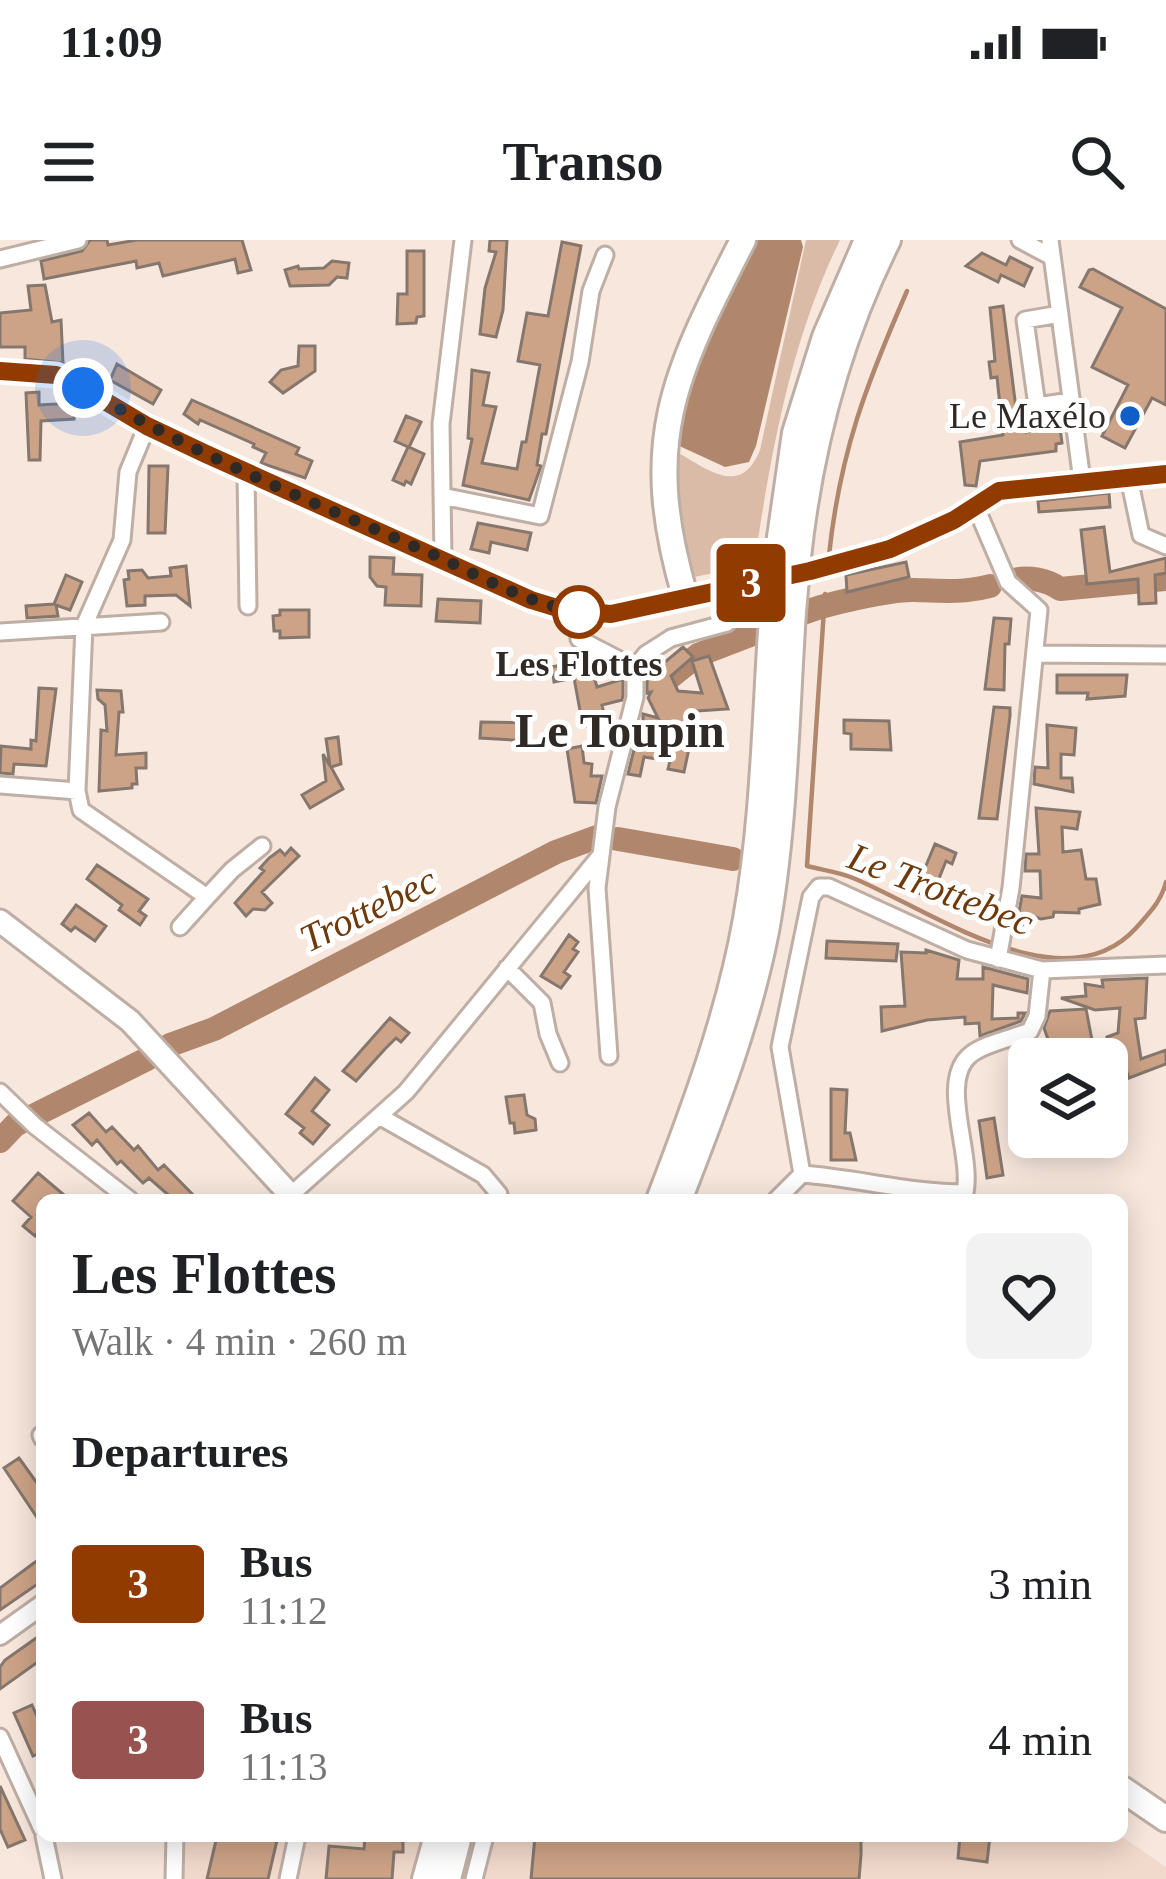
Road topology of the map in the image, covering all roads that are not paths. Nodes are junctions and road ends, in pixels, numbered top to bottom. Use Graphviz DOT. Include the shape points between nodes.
graph roads {
  1 [pos="78,240"];
  2 [pos="464,240"];
  3 [pos="743,240"];
  4 [pos="866,240"];
  5 [pos="888,240"];
  6 [pos="1020,240"];
  7 [pos="1051,249"];
  8 [pos="605,256"];
  9 [pos="0,259"];
  10 [pos="1060,314"];
  11 [pos="0,371"];
  12 [pos="1070,401"];
  13 [pos="147,426"];
  14 [pos="246,473"];
  15 [pos="1166,474"];
  16 [pos="1129,478"];
  17 [pos="1082,481"];
  18 [pos="442,496"];
  19 [pos="975,506"];
  20 [pos="1166,546"];
  21 [pos="443,559"];
  22 [pos="795,562"];
  23 [pos="744,584"];
  24 [pos="685,596"];
  25 [pos="248,606"];
  26 [pos="783,614"];
  27 [pos="161,622"];
  28 [pos="84,626"];
  29 [pos="0,632"];
  30 [pos="579,639"];
  31 [pos="1035,653"];
  32 [pos="1166,655"];
  33 [pos="635,668"];
  34 [pos="0,785"];
  35 [pos="77,790"];
  36 [pos="603,844"];
  37 [pos="262,846"];
  38 [pos="207,897"];
  39 [pos="0,921"];
  40 [pos="180,927"];
  41 [pos="998,959"];
  42 [pos="1166,965"];
  43 [pos="507,968"];
  44 [pos="1042,970"];
  45 [pos="609,1056"];
  46 [pos="560,1063"];
  47 [pos="0,1092"];
  48 [pos="381,1117"];
  49 [pos="703,1138"];
  50 [pos="802,1174"];
  51 [pos="122,1194"];
  52 [pos="286,1194"];
  53 [pos="294,1194"];
  54 [pos="499,1194"];
  55 [pos="661,1194"];
  56 [pos="681,1194"];
  57 [pos="695,1194"];
  58 [pos="782,1194"];
  59 [pos="36,1609"];
  60 [pos="0,1635"];
  61 [pos="0,1737"];
  62 [pos="1128,1793"];
  63 [pos="1128,1812"];
  64 [pos="36,1817"];
  65 [pos="1166,1819"];
  66 [pos="1166,1837"];
  67 [pos="45,1842"];
  68 [pos="175,1842"];
  69 [pos="296,1842"];
  70 [pos="435,1842"];
  71 [pos="457,1842"];
  72 [pos="483,1842"];
  73 [pos="53,1879"];
  74 [pos="174,1879"];
  75 [pos="288,1879"];
  76 [pos="425,1879"];
  77 [pos="448,1879"];
  78 [pos="474,1879"];
  1 -- 9 [label="street"];
  2 -- 18 [label="street" via="441,424"];
  3 -- 24 [label="main road" via="688,350 666,427 665,510"];
  4 -- 22 [label="main road" via="795,433"];
  5 -- 22 [label="main road" via="830,388"];
  6 -- 7 [label="street"];
  7 -- 10 [label="street"];
  8 -- 18 [label="street" via="540,516"];
  10 -- 12 [label="street"];
  10 -- 12 [label="street" via="1025,320 1037,406"];
  11 -- 13 [label="street" via="56,375"];
  12 -- 17 [label="street"];
  13 -- 14 [label="street"];
  13 -- 28 [label="street" via="130,462 122,540"];
  14 -- 21 [label="street"];
  14 -- 25 [label="street"];
  15 -- 16 [label="street"];
  16 -- 17 [label="street"];
  16 -- 20 [label="street" via="1142,535"];
  17 -- 19 [label="street" via="999,491"];
  18 -- 21 [label="street"];
  19 -- 22 [label="street" via="890,549"];
  19 -- 31 [label="street" via="1008,582 1040,610"];
  21 -- 24 [label="street" via="564,610 611,614"];
  22 -- 26 [label="main road, bridge"];
  23 -- 24 [label="street"];
  23 -- 33 [label="street" via="727,623 671,638"];
  26 -- 49 [label="main road" via="766,932"];
  26 -- 55 [label="main road" via="746,922"];
  27 -- 28 [label="street"];
  28 -- 29 [label="street"];
  28 -- 35 [label="street"];
  30 -- 33 [label="street"];
  31 -- 32 [label="street"];
  31 -- 41 [label="street"];
  33 -- 36 [label="street"];
  34 -- 35 [label="street"];
  35 -- 38 [label="street" via="81,810"];
  36 -- 43 [label="street"];
  36 -- 45 [label="street" via="598,934"];
  37 -- 38 [label="street"];
  38 -- 40 [label="street"];
  39 -- 52 [label="main road" via="130,1022"];
  41 -- 44 [label="street"];
  41 -- 50 [label="street" via="819,887 780,1047"];
  42 -- 44 [label="street"];
  43 -- 46 [label="street" via="542,1003"];
  43 -- 48 [label="street"];
  44 -- 50 [label="street" via="1030,1031 969,1055 956,1077 970,1171 965,1193"];
  47 -- 51 [label="street"];
  48 -- 53 [label="street"];
  48 -- 54 [label="street" via="483,1175"];
  49 -- 56 [label="main road"];
  49 -- 57 [label="main road"];
  50 -- 58 [label="street"];
  59 -- 60 [label="street"];
  61 -- 64 [label="street"];
  62 -- 65 [label="main road"];
  63 -- 66 [label="main road"];
  67 -- 73 [label="street"];
  68 -- 74 [label="street"];
  69 -- 75 [label="street"];
  70 -- 76 [label="main road"];
  71 -- 77 [label="main road"];
  72 -- 78 [label="street"];
}
